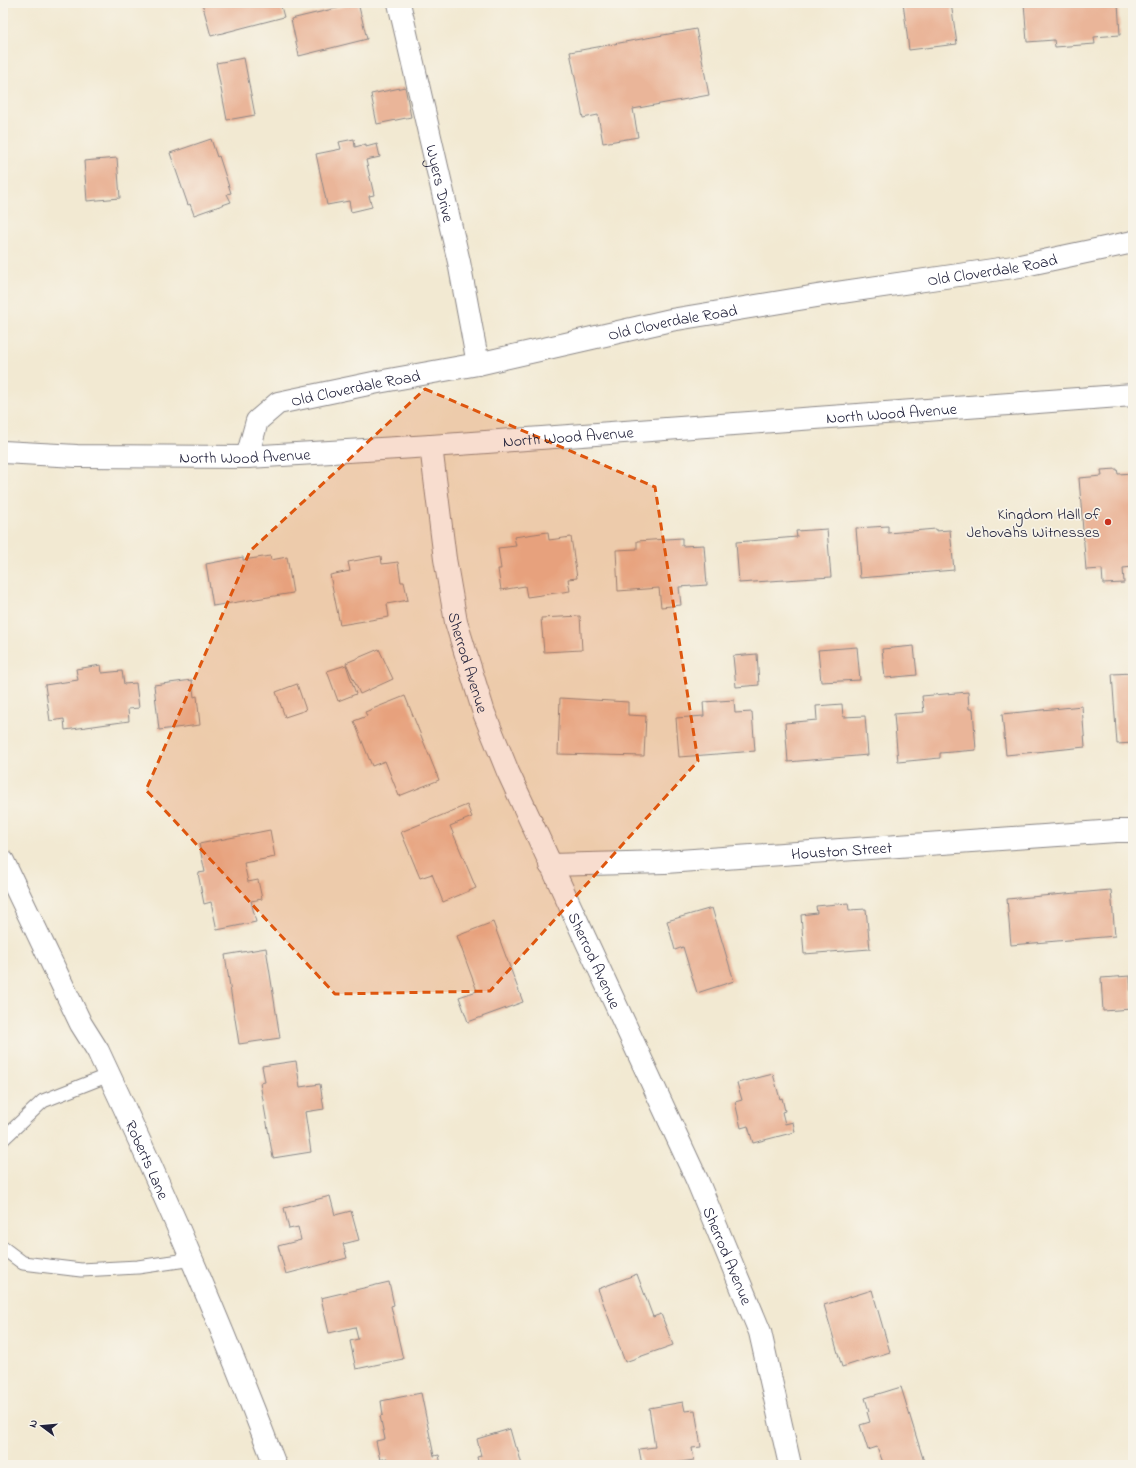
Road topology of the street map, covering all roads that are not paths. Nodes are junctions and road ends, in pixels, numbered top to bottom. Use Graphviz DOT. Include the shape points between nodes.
graph roads {
  1 [pos="399,3"];
  2 [pos="1133,242"];
  3 [pos="478,364"];
  4 [pos="1133,395"];
  5 [pos="431,446"];
  6 [pos="3,452"];
  7 [pos="246,457"];
  8 [pos="1133,831"];
  9 [pos="3,861"];
  10 [pos="550,864"];
  11 [pos="109,1075"];
  12 [pos="3,1139"];
  13 [pos="3,1248"];
  14 [pos="193,1259"];
  15 [pos="275,1465"];
  16 [pos="790,1465"];
  1 -- 3 [label="street, Wyers Drive" via="459,262"];
  2 -- 3 [label="street, Old Cloverdale Road" via="1020,266 671,320"];
  3 -- 7 [label="street, Old Cloverdale Road" via="278,403 257,421"];
  4 -- 5 [label="street, North Wood Avenue"];
  5 -- 7 [label="street, North Wood Avenue"];
  5 -- 10 [label="street, Sherrod Avenue" via="445,560 456,622 484,713"];
  6 -- 7 [label="street, North Wood Avenue" via="77,456"];
  8 -- 10 [label="street, Houston Street" via="665,862"];
  9 -- 11 [label="street, Roberts Lane" via="81,1024"];
  10 -- 16 [label="street, Sherrod Avenue" via="697,1180 760,1332"];
  11 -- 12 [label="lane" via="43,1101"];
  11 -- 14 [label="street, Roberts Lane"];
  13 -- 14 [label="lane" via="23,1263 81,1270 138,1267"];
  14 -- 15 [label="street, Roberts Lane"];
}
